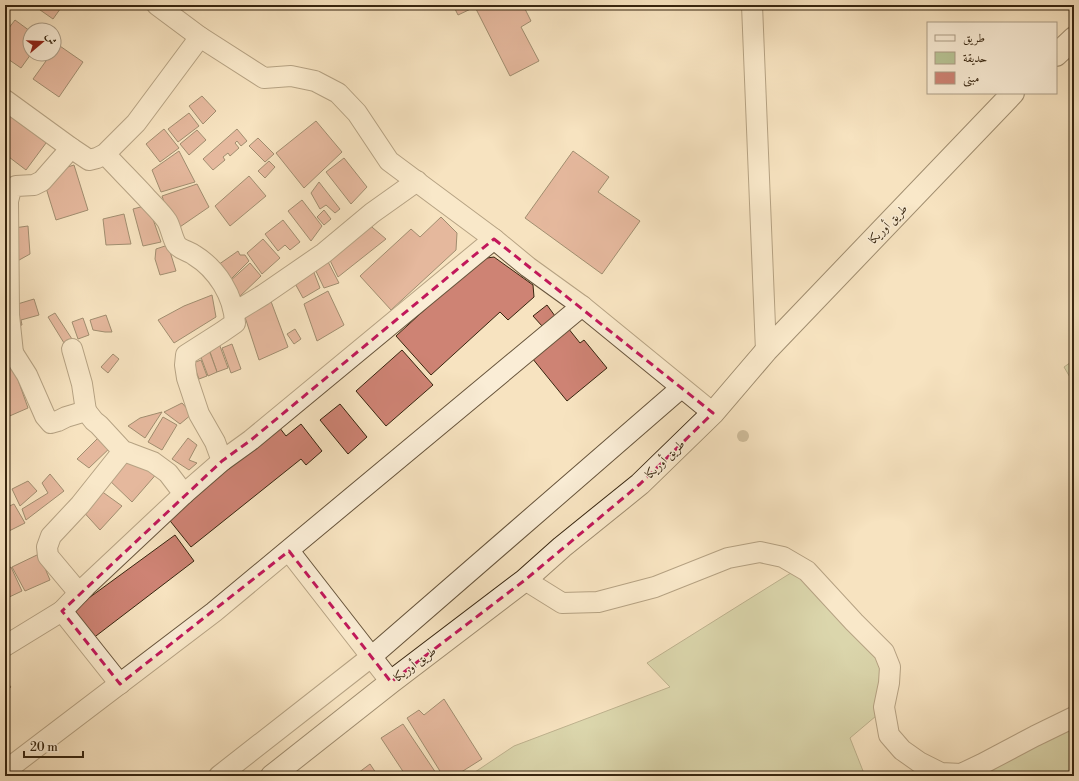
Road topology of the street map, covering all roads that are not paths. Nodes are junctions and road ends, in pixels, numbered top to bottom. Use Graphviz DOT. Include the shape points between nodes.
graph roads {
  1 [pos="157,5"];
  2 [pos="752,5"];
  3 [pos="200,37"];
  4 [pos="1074,38"];
  5 [pos="1057,53"];
  6 [pos="1012,94"];
  7 [pos="5,100"];
  8 [pos="71,148"];
  9 [pos="105,154"];
  10 [pos="417,181"];
  11 [pos="494,239"];
  12 [pos="582,306"];
  13 [pos="235,312"];
  14 [pos="72,349"];
  15 [pos="766,351"];
  16 [pos="9,354"];
  17 [pos="681,388"];
  18 [pos="86,411"];
  19 [pos="713,413"];
  20 [pos="123,450"];
  21 [pos="222,461"];
  22 [pos="184,494"];
  23 [pos="289,551"];
  24 [pos="525,580"];
  25 [pos="79,594"];
  26 [pos="62,611"];
  27 [pos="5,646"];
  28 [pos="371,657"];
  29 [pos="391,682"];
  30 [pos="120,684"];
  31 [pos="1074,717"];
  32 [pos="5,771"];
  33 [pos="219,776"];
  34 [pos="272,776"];
  1 -- 3 [label="street"];
  2 -- 15 [label="street"];
  3 -- 9 [label="street" via="136,123"];
  3 -- 10 [label="street" via="264,78 291,76 316,82 338,93 357,113 389,160"];
  4 -- 5 [label="street"];
  6 -- 15 [label="street, طريق أوريكا"];
  7 -- 8 [label="street"];
  8 -- 9 [label="street" via="89,160"];
  8 -- 16 [label="street" via="42,181 11,189 8,201"];
  9 -- 13 [label="street" via="167,221 176,244 211,268 224,285"];
  10 -- 11 [label="street"];
  10 -- 13 [label="street" via="372,213 324,253 263,296"];
  11 -- 12 [label="street"];
  11 -- 21 [label="street" via="251,440"];
  12 -- 17 [label="street"];
  12 -- 23 [label="street"];
  13 -- 21 [label="street" via="235,323 186,355 185,365 200,414"];
  14 -- 18 [label="street" via="82,384"];
  15 -- 19 [label="street, طريق أوريكا"];
  16 -- 18 [label="street" via="27,375 45,416 52,423"];
  17 -- 19 [label="street"];
  17 -- 28 [label="street"];
  18 -- 20 [label="street"];
  19 -- 24 [label="street, طريق أوريكا" via="640,484"];
  20 -- 22 [label="street" via="153,462 168,473"];
  20 -- 25 [label="street" via="80,505 51,536 46,547 48,556"];
  21 -- 22 [label="street"];
  22 -- 25 [label="street"];
  23 -- 28 [label="street"];
  23 -- 30 [label="street"];
  24 -- 29 [label="street, طريق أوريكا"];
  24 -- 31 [label="street" via="562,603 598,602 655,587 728,558 760,552 783,557 807,571 884,652 890,667 884,707 889,735 902,750 941,773 960,774"];
  25 -- 26 [label="street"];
  26 -- 27 [label="street"];
  26 -- 30 [label="street"];
  28 -- 29 [label="street"];
  28 -- 33 [label="street"];
  29 -- 34 [label="street, طريق أوريكا"];
  30 -- 32 [label="street"];
}
